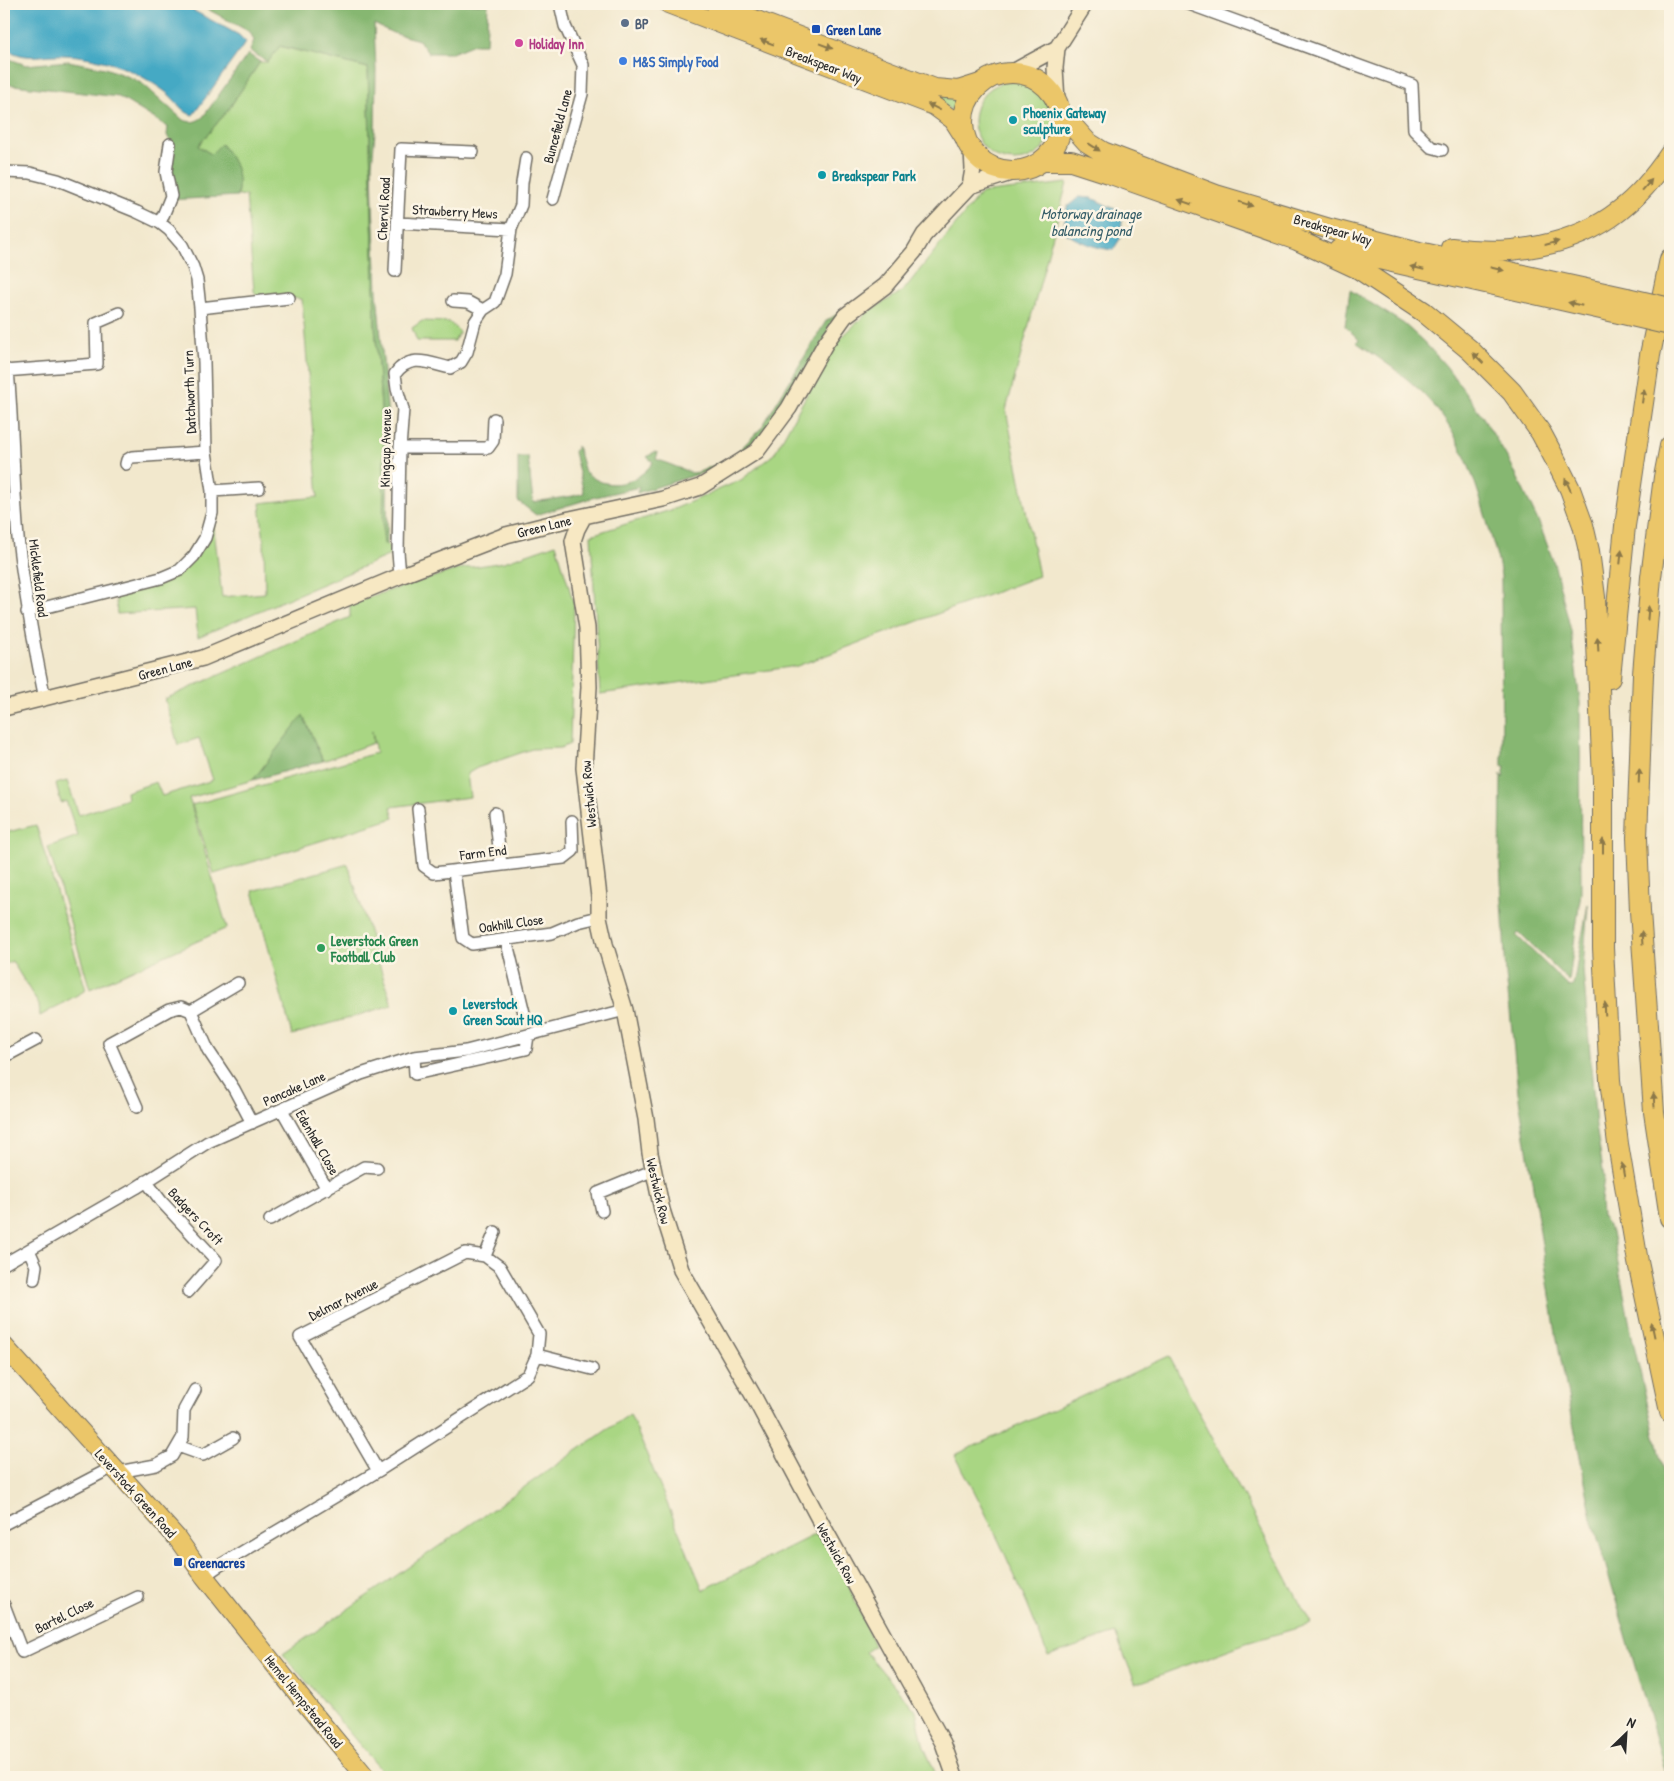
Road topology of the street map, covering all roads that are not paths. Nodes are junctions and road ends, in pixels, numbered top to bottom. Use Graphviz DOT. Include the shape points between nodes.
graph roads {
  1 [pos="560,4"];
  2 [pos="668,4"];
  3 [pos="715,4"];
  4 [pos="1086,4"];
  5 [pos="1189,4"];
  6 [pos="1057,48"];
  7 [pos="1010,73"];
  8 [pos="983,82"];
  9 [pos="1059,106"];
  10 [pos="170,144"];
  11 [pos="970,146"];
  12 [pos="1442,150"];
  13 [pos="473,152"];
  14 [pos="1670,154"];
  15 [pos="526,158"];
  16 [pos="1042,161"];
  17 [pos="1017,171"];
  18 [pos="4,172"];
  19 [pos="970,186"];
  20 [pos="553,199"];
  21 [pos="160,223"];
  22 [pos="398,223"];
  23 [pos="511,229"];
  24 [pos="1330,229"];
  25 [pos="1297,240"];
  26 [pos="1670,259"];
  27 [pos="395,272"];
  28 [pos="289,298"];
  29 [pos="453,301"];
  30 [pos="1625,306"];
  31 [pos="200,308"];
  32 [pos="1670,308"];
  33 [pos="482,310"];
  34 [pos="118,313"];
  35 [pos="1670,325"];
  36 [pos="6,371"];
  37 [pos="494,419"];
  38 [pos="1670,446"];
  39 [pos="400,448"];
  40 [pos="206,452"];
  41 [pos="126,464"];
  42 [pos="259,488"];
  43 [pos="212,491"];
  44 [pos="584,516"];
  45 [pos="549,524"];
  46 [pos="573,541"];
  47 [pos="400,576"];
  48 [pos="27,612"];
  49 [pos="45,699"];
  50 [pos="4,708"];
  51 [pos="1603,780"];
  52 [pos="418,809"];
  53 [pos="495,813"];
  54 [pos="572,821"];
  55 [pos="501,865"];
  56 [pos="454,871"];
  57 [pos="599,917"];
  58 [pos="506,939"];
  59 [pos="238,983"];
  60 [pos="625,1010"];
  61 [pos="191,1011"];
  62 [pos="524,1018"];
  63 [pos="36,1040"];
  64 [pos="4,1057"];
  65 [pos="414,1057"];
  66 [pos="466,1057"];
  67 [pos="137,1107"];
  68 [pos="282,1110"];
  69 [pos="252,1123"];
  70 [pos="377,1168"];
  71 [pos="654,1170"];
  72 [pos="146,1181"];
  73 [pos="327,1189"];
  74 [pos="602,1211"];
  75 [pos="1670,1218"];
  76 [pos="270,1220"];
  77 [pos="495,1232"];
  78 [pos="29,1250"];
  79 [pos="485,1256"];
  80 [pos="4,1264"];
  81 [pos="34,1279"];
  82 [pos="188,1292"];
  83 [pos="4,1346"];
  84 [pos="537,1355"];
  85 [pos="592,1369"];
  86 [pos="195,1390"];
  87 [pos="1670,1412"];
  88 [pos="233,1438"];
  89 [pos="178,1446"];
  90 [pos="115,1469"];
  91 [pos="378,1471"];
  92 [pos="4,1524"];
  93 [pos="204,1576"];
  94 [pos="138,1596"];
  95 [pos="4,1605"];
  96 [pos="261,1647"];
  97 [pos="366,1777"];
  98 [pos="955,1777"];
  1 -- 20 [label="street, Buncefield Lane" via="564,26 583,65 583,79 582,94"];
  11 -- 2 [label="main road, Breakspear Way, one-way" via="952,120 934,106"];
  3 -- 8 [label="main road, Breakspear Way, one-way" via="935,88 958,90"];
  4 -- 6 [label="street"];
  5 -- 12 [label="street" via="1412,85 1414,130 1431,147"];
  6 -- 7 [label="street"];
  6 -- 9 [label="street" via="1055,68"];
  7 -- 8 [label="highway" via="996,75"];
  7 -- 9 [label="highway" via="1025,74 1038,80 1049,89"];
  8 -- 11 [label="highway" via="970,97 963,116 963,129"];
  9 -- 16 [label="highway" via="1060,134 1050,154"];
  9 -- 24 [label="highway, Breakspear Way, one-way" via="1087,142 1103,152 1216,195"];
  10 -- 21 [label="street" via="166,172 171,196"];
  11 -- 17 [label="highway" via="984,163 1000,170"];
  11 -- 19 [label="street" via="973,169"];
  13 -- 22 [label="street, Chervil Road" via="401,149"];
  24 -- 14 [label="highway, one-way" via="1489,251 1551,243 1612,216 1646,185"];
  15 -- 23 [label="street, Kingcup Avenue" via="521,204"];
  16 -- 17 [label="highway"];
  25 -- 16 [label="highway, Breakspear Way, one-way" via="1071,161"];
  17 -- 19 [label="street, Green Lane"];
  18 -- 21 [label="street, Datchworth Turn" via="30,173 58,180"];
  19 -- 44 [label="street, Green Lane" via="924,235 885,286 845,316 774,430 757,451 700,487 663,499"];
  21 -- 31 [label="street, Datchworth Turn" via="176,237 189,257 197,280"];
  22 -- 23 [label="street, Strawberry Mews"];
  22 -- 27 [label="street, Chervil Road"];
  23 -- 33 [label="street, Kingcup Avenue" via="506,274 495,302"];
  24 -- 30 [label="highway, Breakspear Way, one-way"];
  30 -- 25 [label="highway, one-way"];
  51 -- 25 [label="highway, one-way" via="1596,607 1589,551 1570,488 1541,433 1512,392 1443,326 1359,269"];
  51 -- 26 [label="highway, one-way" via="1624,526 1650,355"];
  28 -- 31 [label="street"];
  29 -- 33 [label="street" via="468,302"];
  30 -- 32 [label="highway, bridge"];
  30 -- 35 [label="highway, bridge"];
  31 -- 40 [label="street, Datchworth Turn"];
  33 -- 39 [label="street, Kingcup Avenue" via="461,362 450,368 412,360 395,374 403,409"];
  34 -- 36 [label="street" via="96,324 97,364"];
  36 -- 48 [label="street, Micklefield Road"];
  37 -- 39 [label="street" via="493,441 488,448"];
  75 -- 38 [label="highway, one-way" via="1654,1112 1637,838 1643,674 1651,577"];
  39 -- 47 [label="street, Kingcup Avenue"];
  40 -- 41 [label="street" via="132,457"];
  40 -- 43 [label="street, Datchworth Turn"];
  42 -- 43 [label="street"];
  43 -- 48 [label="street, Datchworth Turn" via="212,513 205,538 180,570 161,578"];
  44 -- 45 [label="street, Green Lane"];
  44 -- 46 [label="street"];
  45 -- 46 [label="street"];
  45 -- 47 [label="street, Green Lane" via="506,535"];
  46 -- 57 [label="street, Westwick Row" via="587,628 589,687 584,768"];
  47 -- 49 [label="street, Green Lane" via="203,658"];
  48 -- 49 [label="street, Micklefield Road"];
  49 -- 50 [label="street, Green Lane"];
  87 -- 51 [label="highway, one-way" via="1638,1262 1610,1080 1603,948"];
  52 -- 56 [label="street, Farm End" via="424,866 434,873"];
  53 -- 55 [label="street"];
  54 -- 55 [label="street, Farm End" via="573,851 564,858"];
  55 -- 56 [label="street, Farm End"];
  56 -- 58 [label="street, Oakhill Close" via="463,938 472,944"];
  57 -- 58 [label="street, Oakhill Close" via="552,933"];
  57 -- 60 [label="street, Westwick Row"];
  58 -- 62 [label="street"];
  59 -- 61 [label="street"];
  60 -- 66 [label="street" via="528,1036 526,1049"];
  60 -- 71 [label="street, Westwick Row"];
  61 -- 67 [label="street" via="180,1007 170,1010 109,1042"];
  61 -- 69 [label="street" via="208,1050"];
  63 -- 64 [label="street"];
  65 -- 66 [label="street, Pancake Lane"];
  65 -- 66 [label="street" via="415,1074"];
  65 -- 68 [label="street, Pancake Lane" via="361,1074"];
  68 -- 69 [label="street, Pancake Lane"];
  68 -- 73 [label="street, Edenhall Close"];
  69 -- 72 [label="street, Pancake Lane" via="208,1142"];
  70 -- 73 [label="street, Edenhall Close" via="364,1167"];
  71 -- 74 [label="street" via="598,1193"];
  71 -- 98 [label="street, Westwick Row" via="662,1210 681,1270 943,1743"];
  72 -- 78 [label="street, Pancake Lane"];
  72 -- 82 [label="street, Badgers Croft" via="216,1260"];
  73 -- 76 [label="street, Edenhall Close"];
  77 -- 79 [label="street"];
  78 -- 80 [label="street, Pancake Lane"];
  78 -- 81 [label="street" via="36,1266"];
  79 -- 84 [label="street" via="500,1267 539,1334"];
  79 -- 91 [label="street, Delmar Avenue" via="465,1253 300,1337"];
  83 -- 90 [label="main road, Leverstock Green Road"];
  84 -- 85 [label="street"];
  84 -- 91 [label="street" via="528,1376"];
  86 -- 89 [label="street" via="184,1410 183,1436"];
  88 -- 89 [label="street" via="203,1455"];
  89 -- 90 [label="street" via="172,1456 156,1465"];
  90 -- 92 [label="street"];
  90 -- 93 [label="main road, Leverstock Green Road" via="176,1538"];
  91 -- 93 [label="street"];
  93 -- 96 [label="main road, Leverstock Green Road"];
  94 -- 95 [label="street, Bartel Close" via="22,1652"];
  96 -- 97 [label="main road, Hemel Hempstead Road"];
}
